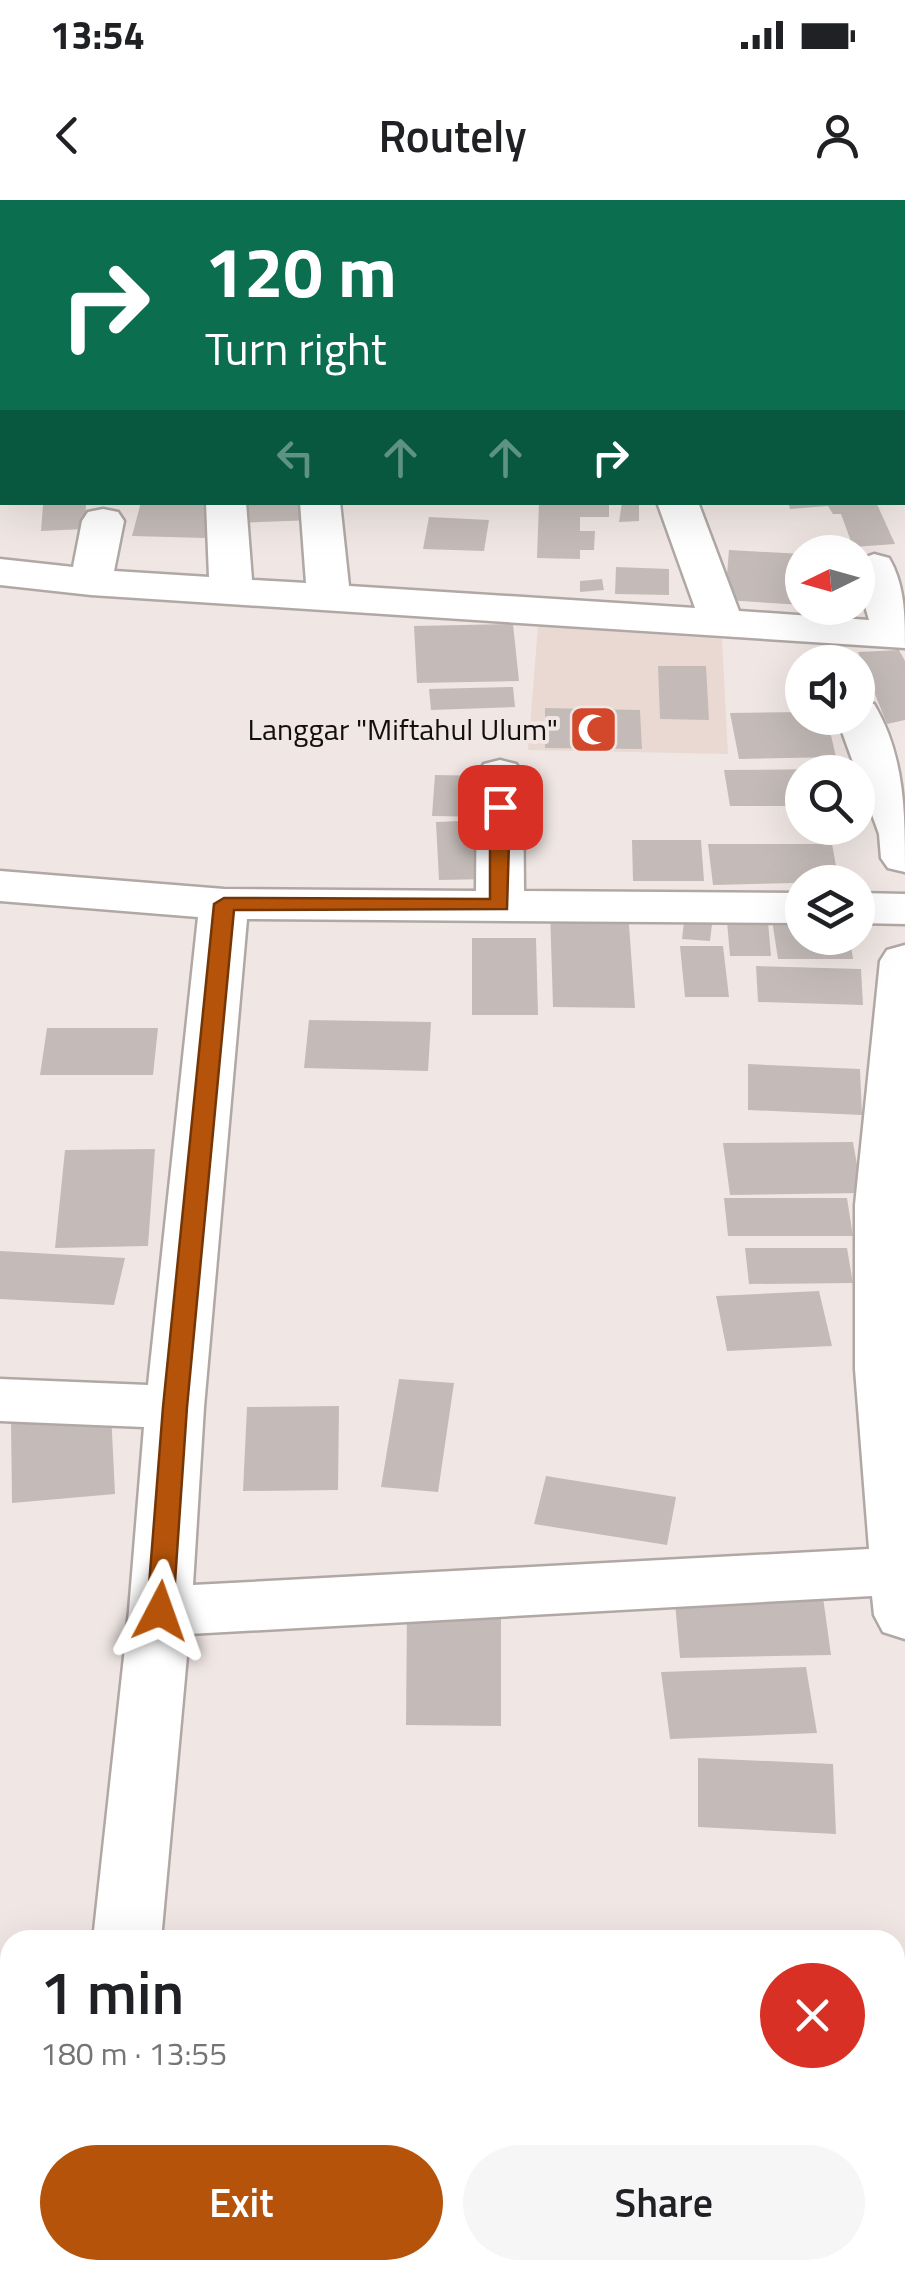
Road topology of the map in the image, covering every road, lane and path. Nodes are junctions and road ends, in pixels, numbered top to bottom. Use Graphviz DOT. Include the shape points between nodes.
graph roads {
  1 [pos="226,505"];
  2 [pos="320,505"];
  3 [pos="678,505"];
  4 [pos="102,521"];
  5 [pos="875,570"];
  6 [pos="0,572"];
  7 [pos="92,582"];
  8 [pos="230,590"];
  9 [pos="329,596"];
  10 [pos="722,622"];
  11 [pos="900,635"];
  12 [pos="826,645"];
  13 [pos="836,645"];
  14 [pos="866,735"];
  15 [pos="500,774"];
  16 [pos="905,858"];
  17 [pos="0,886"];
  18 [pos="224,904"];
  19 [pos="500,905"];
  20 [pos="785,908"];
  21 [pos="875,908"];
  22 [pos="905,909"];
  23 [pos="905,961"];
  24 [pos="0,1400"];
  25 [pos="175,1407"];
  26 [pos="902,1568"];
  27 [pos="160,1611"];
  28 [pos="128,1930"];
  1 -- 8 [label="street"];
  2 -- 9 [label="street"];
  3 -- 10 [label="street"];
  4 -- 7 [label="street"];
  5 -- 11 [label="street"];
  6 -- 7 [label="street"];
  7 -- 8 [label="street"];
  8 -- 9 [label="street"];
  9 -- 10 [label="street"];
  10 -- 12 [label="street"];
  11 -- 13 [label="street"];
  14 -- 16 [label="street" via="903,834"];
  15 -- 19 [label="street"];
  17 -- 18 [label="street"];
  18 -- 19 [label="street"];
  18 -- 25 [label="street"];
  19 -- 20 [label="street"];
  21 -- 22 [label="street"];
  23 -- 26 [label="street" via="882,1205 884,1369"];
  24 -- 25 [label="street"];
  25 -- 27 [label="street"];
  26 -- 27 [label="street"];
  27 -- 28 [label="street"];
}
